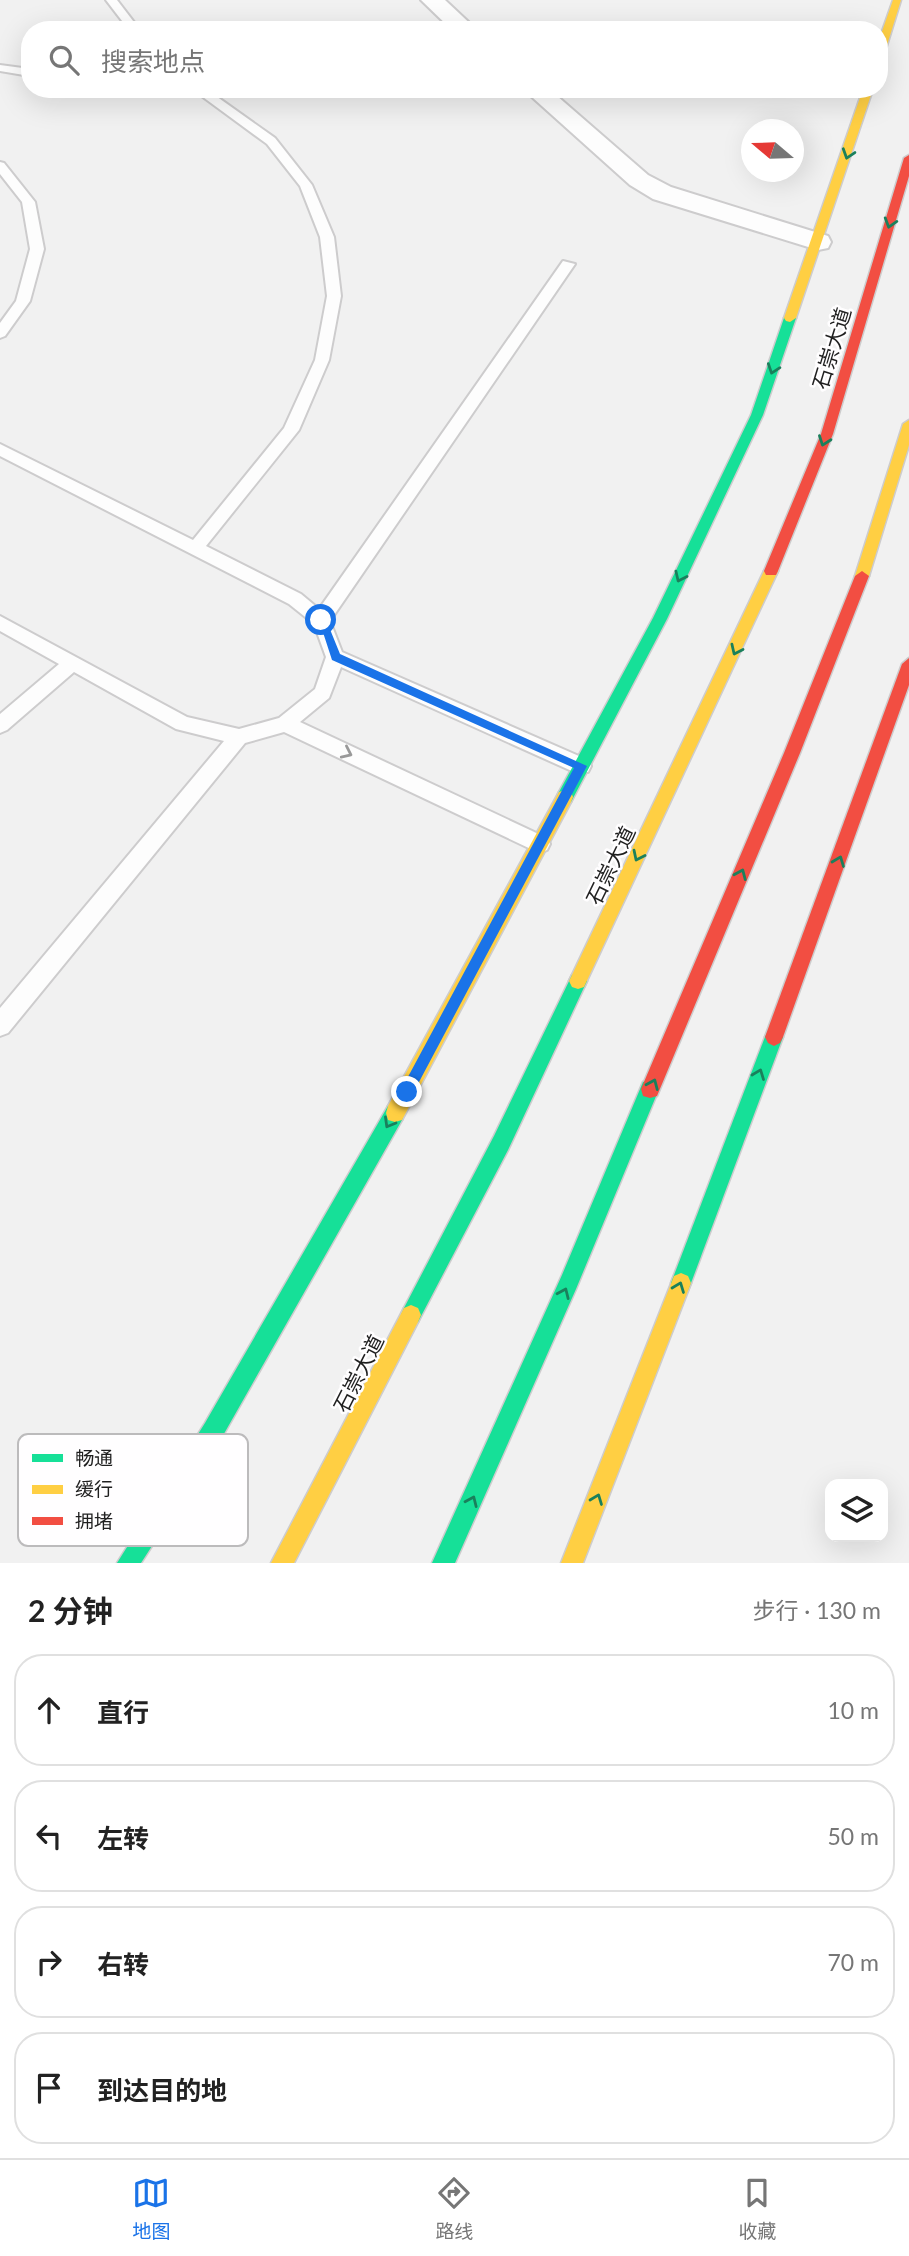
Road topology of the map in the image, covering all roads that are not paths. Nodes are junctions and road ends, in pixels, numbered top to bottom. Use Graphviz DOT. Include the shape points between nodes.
graph roads {
  1 [pos="111,0"];
  2 [pos="432,0"];
  3 [pos="897,0"];
  4 [pos="128,21"];
  5 [pos="456,21"];
  6 [pos="888,28"];
  7 [pos="0,68"];
  8 [pos="21,72"];
  9 [pos="211,98"];
  10 [pos="545,98"];
  11 [pos="865,98"];
  12 [pos="909,158"];
  13 [pos="0,166"];
  14 [pos="818,242"];
  15 [pos="568,264"];
  16 [pos="0,333"];
  17 [pos="909,424"];
  18 [pos="0,449"];
  19 [pos="196,547"];
  20 [pos="321,620"];
  21 [pos="0,623"];
  22 [pos="335,657"];
  23 [pos="72,663"];
  24 [pos="909,664"];
  25 [pos="285,724"];
  26 [pos="0,725"];
  27 [pos="239,737"];
  28 [pos="581,766"];
  29 [pos="540,844"];
  30 [pos="0,1025"];
  31 [pos="209,1434"];
  32 [pos="139,1546"];
  33 [pos="128,1563"];
  34 [pos="282,1563"];
  35 [pos="443,1563"];
  36 [pos="572,1563"];
  1 -- 4 [label="lane"];
  2 -- 5 [label="street"];
  3 -- 6 [label="main road"];
  7 -- 8 [label="lane"];
  9 -- 19 [label="lane" via="271,141 306,185 327,237 334,296 322,360 291,430"];
  10 -- 14 [label="street" via="639,180 662,193"];
  11 -- 14 [label="main road, one-way"];
  12 -- 34 [label="main road, 石崇大道, one-way" via="827,434 786,539 500,1143"];
  13 -- 16 [label="lane" via="28,202 37,249 23,301"];
  14 -- 28 [label="main road, one-way" via="757,415 660,619"];
  15 -- 20 [label="lane"];
  35 -- 17 [label="main road, one-way" via="569,1282 792,753 866,565"];
  18 -- 19 [label="lane"];
  19 -- 20 [label="lane" via="295,599"];
  20 -- 22 [label="lane"];
  21 -- 23 [label="lane"];
  22 -- 25 [label="lane" via="323,693"];
  22 -- 28 [label="lane"];
  23 -- 26 [label="lane"];
  23 -- 27 [label="lane" via="183,724"];
  36 -- 24 [label="main road, one-way" via="729,1155"];
  25 -- 27 [label="lane"];
  25 -- 29 [label="lane, one-way"];
  27 -- 30 [label="lane"];
  28 -- 29 [label="main road"];
  29 -- 31 [label="main road, one-way" via="407,1092"];
  32 -- 33 [label="main road, one-way"];
}
